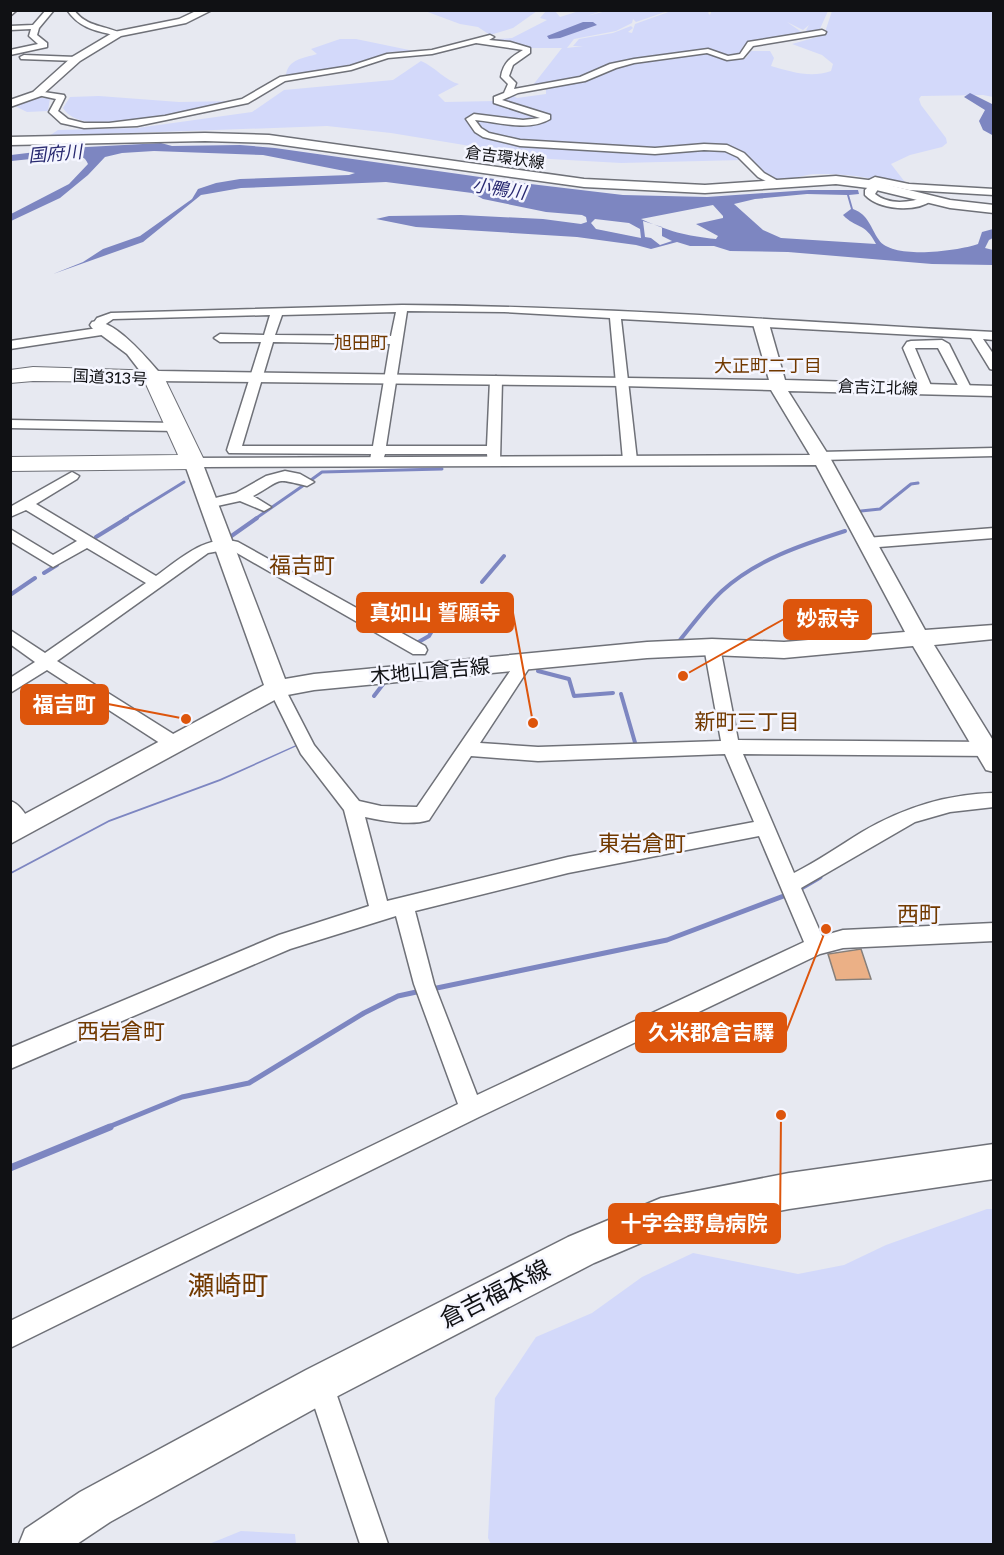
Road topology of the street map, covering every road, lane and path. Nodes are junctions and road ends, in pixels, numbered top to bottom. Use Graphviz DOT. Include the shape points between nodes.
graph roads {
  1 [pos="14,10"];
  2 [pos="51,10"];
  3 [pos="70,10"];
  4 [pos="207,10"];
  5 [pos="10,14"];
  6 [pos="35,27"];
  7 [pos="10,28"];
  8 [pos="822,32"];
  9 [pos="118,34"];
  10 [pos="490,37"];
  11 [pos="476,41"];
  12 [pos="10,54"];
  13 [pos="76,59"];
  14 [pos="508,93"];
  15 [pos="38,94"];
  16 [pos="10,104"];
  17 [pos="10,141"];
  18 [pos="777,184"];
  19 [pos="871,185"];
  20 [pos="992,198"];
  21 [pos="402,308"];
  22 [pos="277,311"];
  23 [pos="615,314"];
  24 [pos="761,324"];
  25 [pos="101,328"];
  26 [pos="993,336"];
  27 [pos="220,338"];
  28 [pos="268,339"];
  29 [pos="977,339"];
  30 [pos="396,340"];
  31 [pos="942,344"];
  32 [pos="10,345"];
  33 [pos="135,353"];
  34 [pos="993,366"];
  35 [pos="98,374"];
  36 [pos="153,376"];
  37 [pos="10,377"];
  38 [pos="257,377"];
  39 [pos="391,378"];
  40 [pos="496,380"];
  41 [pos="621,381"];
  42 [pos="778,384"];
  43 [pos="926,388"];
  44 [pos="966,390"];
  45 [pos="993,391"];
  46 [pos="10,423"];
  47 [pos="177,427"];
  48 [pos="993,452"];
  49 [pos="493,455"];
  50 [pos="378,456"];
  51 [pos="821,458"];
  52 [pos="630,460"];
  53 [pos="193,462"];
  54 [pos="10,464"];
  55 [pos="72,476"];
  56 [pos="307,482"];
  57 [pos="241,496"];
  58 [pos="26,504"];
  59 [pos="208,504"];
  60 [pos="264,507"];
  61 [pos="10,513"];
  62 [pos="993,532"];
  63 [pos="10,534"];
  64 [pos="89,540"];
  65 [pos="866,543"];
  66 [pos="223,544"];
  67 [pos="157,583"];
  68 [pos="993,632"];
  69 [pos="10,635"];
  70 [pos="919,638"];
  71 [pos="712,646"];
  72 [pos="419,650"];
  73 [pos="46,662"];
  74 [pos="525,662"];
  75 [pos="10,687"];
  76 [pos="277,689"];
  77 [pos="172,742"];
  78 [pos="731,747"];
  79 [pos="467,749"];
  80 [pos="991,754"];
  81 [pos="993,800"];
  82 [pos="353,807"];
  83 [pos="15,823"];
  84 [pos="765,827"];
  85 [pos="790,884"];
  86 [pos="404,906"];
  87 [pos="380,911"];
  88 [pos="993,932"];
  89 [pos="816,946"];
  90 [pos="10,1059"];
  91 [pos="471,1109"];
  92 [pos="993,1161"];
  93 [pos="10,1335"];
  94 [pos="320,1384"];
  95 [pos="40,1545"];
  96 [pos="374,1545"];
  1 -- 5 [label="street"];
  2 -- 6 [label="street"];
  3 -- 9 [label="street" via="82,25"];
  4 -- 9 [label="main road" via="182,21"];
  6 -- 7 [label="street"];
  6 -- 12 [label="street" via="33,36 44,45"];
  8 -- 14 [label="street" via="751,44 737,58 708,51 634,61 582,79"];
  9 -- 13 [label="main road"];
  10 -- 11 [label="street"];
  11 -- 14 [label="street" via="526,48 507,65 506,77 512,83"];
  11 -- 15 [label="street" via="283,79 230,105 127,126 94,127 67,122 53,112 62,97"];
  12 -- 13 [label="street"];
  13 -- 15 [label="main road"];
  14 -- 18 [label="street" via="496,102 545,115 545,120 527,123 470,119 478,130 496,139 539,145 655,151 727,148 741,154 760,175"];
  15 -- 16 [label="main road"];
  17 -- 18 [label="main road, 倉吉環状線" via="239,138 584,183 705,189"];
  18 -- 19 [label="main road, 倉吉環状線" via="819,180"];
  19 -- 20 [label="main road, 倉吉環状線" via="927,200"];
  19 -- 20 [label="street" via="875,180"];
  21 -- 22 [label="street"];
  21 -- 23 [label="street"];
  21 -- 30 [label="street"];
  22 -- 25 [label="street" via="111,316 101,320"];
  22 -- 28 [label="street"];
  23 -- 24 [label="street"];
  23 -- 41 [label="street"];
  24 -- 29 [label="street"];
  24 -- 42 [label="main road"];
  25 -- 32 [label="street"];
  25 -- 33 [label="main road"];
  26 -- 29 [label="street"];
  27 -- 28 [label="street"];
  28 -- 30 [label="street"];
  28 -- 38 [label="street"];
  29 -- 31 [label="street"];
  29 -- 34 [label="street"];
  30 -- 39 [label="street"];
  31 -- 43 [label="street" via="910,345"];
  31 -- 44 [label="street"];
  33 -- 35 [label="highway" via="127,366"];
  33 -- 36 [label="main road"];
  35 -- 36 [label="highway, 国道313号"];
  35 -- 37 [label="highway, 国道313号"];
  36 -- 38 [label="main road, 倉吉江北線"];
  36 -- 47 [label="highway, 国道313号"];
  38 -- 39 [label="main road, 倉吉江北線"];
  38 -- 50 [label="street" via="234,450"];
  39 -- 40 [label="main road, 倉吉江北線"];
  39 -- 50 [label="street"];
  40 -- 41 [label="main road, 倉吉江北線"];
  40 -- 49 [label="street"];
  41 -- 42 [label="main road, 倉吉江北線"];
  41 -- 52 [label="street"];
  42 -- 43 [label="main road, 倉吉江北線"];
  42 -- 51 [label="main road"];
  43 -- 44 [label="main road, 倉吉江北線"];
  44 -- 45 [label="main road, 倉吉江北線"];
  46 -- 47 [label="street"];
  47 -- 53 [label="highway, 国道313号"];
  48 -- 51 [label="street"];
  49 -- 50 [label="main road"];
  49 -- 52 [label="main road"];
  50 -- 53 [label="main road"];
  51 -- 52 [label="main road"];
  51 -- 65 [label="main road"];
  53 -- 54 [label="highway"];
  53 -- 59 [label="main road"];
  55 -- 58 [label="street"];
  56 -- 57 [label="street" via="293,476 271,476"];
  57 -- 59 [label="street"];
  57 -- 60 [label="street"];
  58 -- 61 [label="street"];
  58 -- 64 [label="street"];
  59 -- 66 [label="main road"];
  62 -- 65 [label="street"];
  63 -- 64 [label="street" via="53,562"];
  64 -- 67 [label="street"];
  65 -- 70 [label="main road"];
  66 -- 67 [label="street" via="203,550"];
  66 -- 72 [label="street" via="233,545"];
  66 -- 76 [label="main road"];
  67 -- 73 [label="street"];
  68 -- 70 [label="main road, 木地山倉吉線"];
  69 -- 73 [label="street"];
  70 -- 71 [label="main road, 木地山倉吉線" via="784,650"];
  70 -- 80 [label="main road"];
  71 -- 74 [label="main road, 木地山倉吉線"];
  71 -- 78 [label="street"];
  73 -- 75 [label="street"];
  73 -- 77 [label="street"];
  74 -- 76 [label="main road, 木地山倉吉線"];
  74 -- 79 [label="street"];
  76 -- 77 [label="main road, 木地山倉吉線"];
  76 -- 82 [label="street" via="307,749"];
  77 -- 83 [label="main road, 木地山倉吉線"];
  78 -- 79 [label="street" via="578,754"];
  78 -- 80 [label="street"];
  78 -- 84 [label="street"];
  79 -- 82 [label="street" via="422,815"];
  81 -- 85 [label="street" via="928,809 899,820 814,874"];
  82 -- 87 [label="street"];
  84 -- 85 [label="street"];
  84 -- 86 [label="street" via="568,865"];
  85 -- 89 [label="street"];
  86 -- 87 [label="street"];
  86 -- 91 [label="street" via="424,984"];
  87 -- 90 [label="street" via="286,941"];
  88 -- 89 [label="street" via="843,939"];
  89 -- 91 [label="street"];
  91 -- 93 [label="street"];
  92 -- 94 [label="main road, 倉吉福本線" via="789,1191 661,1216 581,1250"];
  94 -- 95 [label="main road, 倉吉福本線" via="95,1507"];
  94 -- 96 [label="street"];
}
